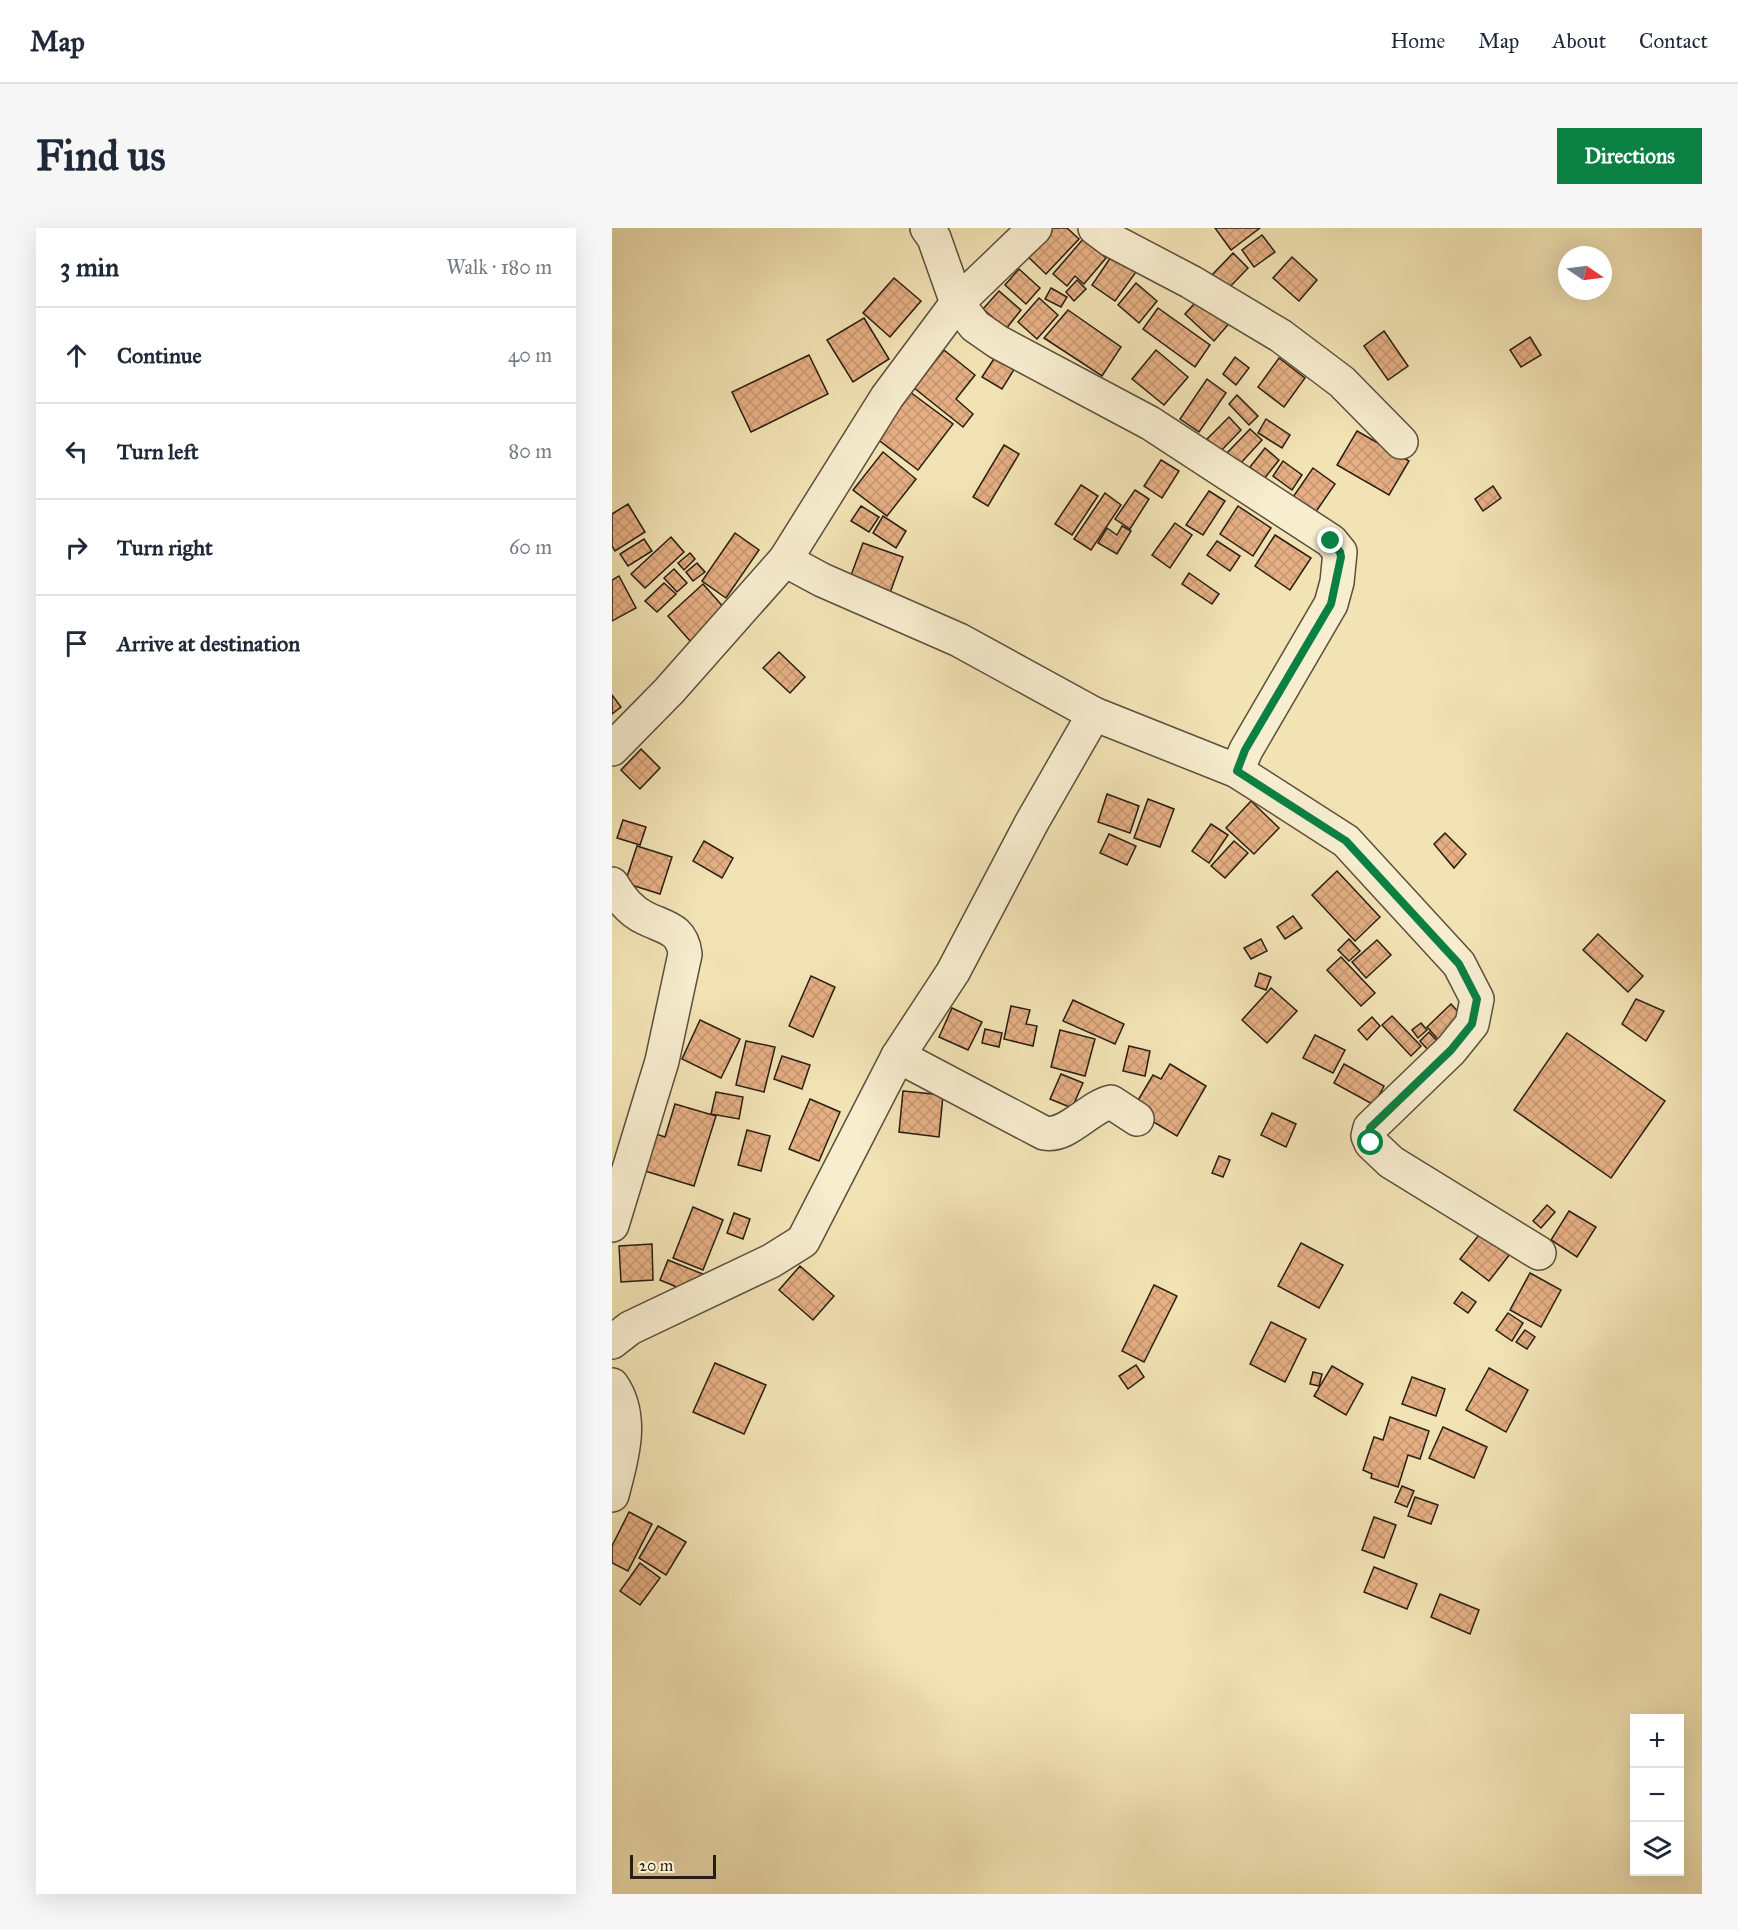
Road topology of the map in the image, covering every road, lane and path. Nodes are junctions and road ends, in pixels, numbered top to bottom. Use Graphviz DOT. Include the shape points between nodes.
graph roads {
  1 [pos="927,228"];
  2 [pos="1035,228"];
  3 [pos="1095,228"];
  4 [pos="957,303"];
  5 [pos="1401,442"];
  6 [pos="785,560"];
  7 [pos="1094,714"];
  8 [pos="612,749"];
  9 [pos="1237,771"];
  10 [pos="612,884"];
  11 [pos="898,1056"];
  12 [pos="1137,1119"];
  13 [pos="612,1225"];
  14 [pos="1539,1253"];
  15 [pos="612,1342"];
  16 [pos="612,1385"];
  17 [pos="612,1495"];
  1 -- 4 [label="street"];
  2 -- 4 [label="street"];
  3 -- 5 [label="street" via="1281,336 1342,382"];
  4 -- 6 [label="street" via="887,397"];
  4 -- 9 [label="street" via="975,326 998,342 1150,423 1331,541 1340,552 1331,604 1245,750"];
  6 -- 7 [label="street" via="959,640"];
  6 -- 8 [label="street"];
  7 -- 9 [label="street"];
  7 -- 11 [label="street" via="953,972"];
  9 -- 14 [label="street" via="1346,841 1459,964 1477,999 1472,1024 1451,1050 1383,1113 1368,1136 1391,1162"];
  10 -- 13 [label="street" via="630,909 674,929 686,954 662,1061"];
  11 -- 12 [label="street" via="1044,1133 1064,1129 1111,1102"];
  11 -- 15 [label="street" via="803,1241 771,1261 630,1328"];
  16 -- 17 [label="street" via="621,1405 625,1443"];
}
